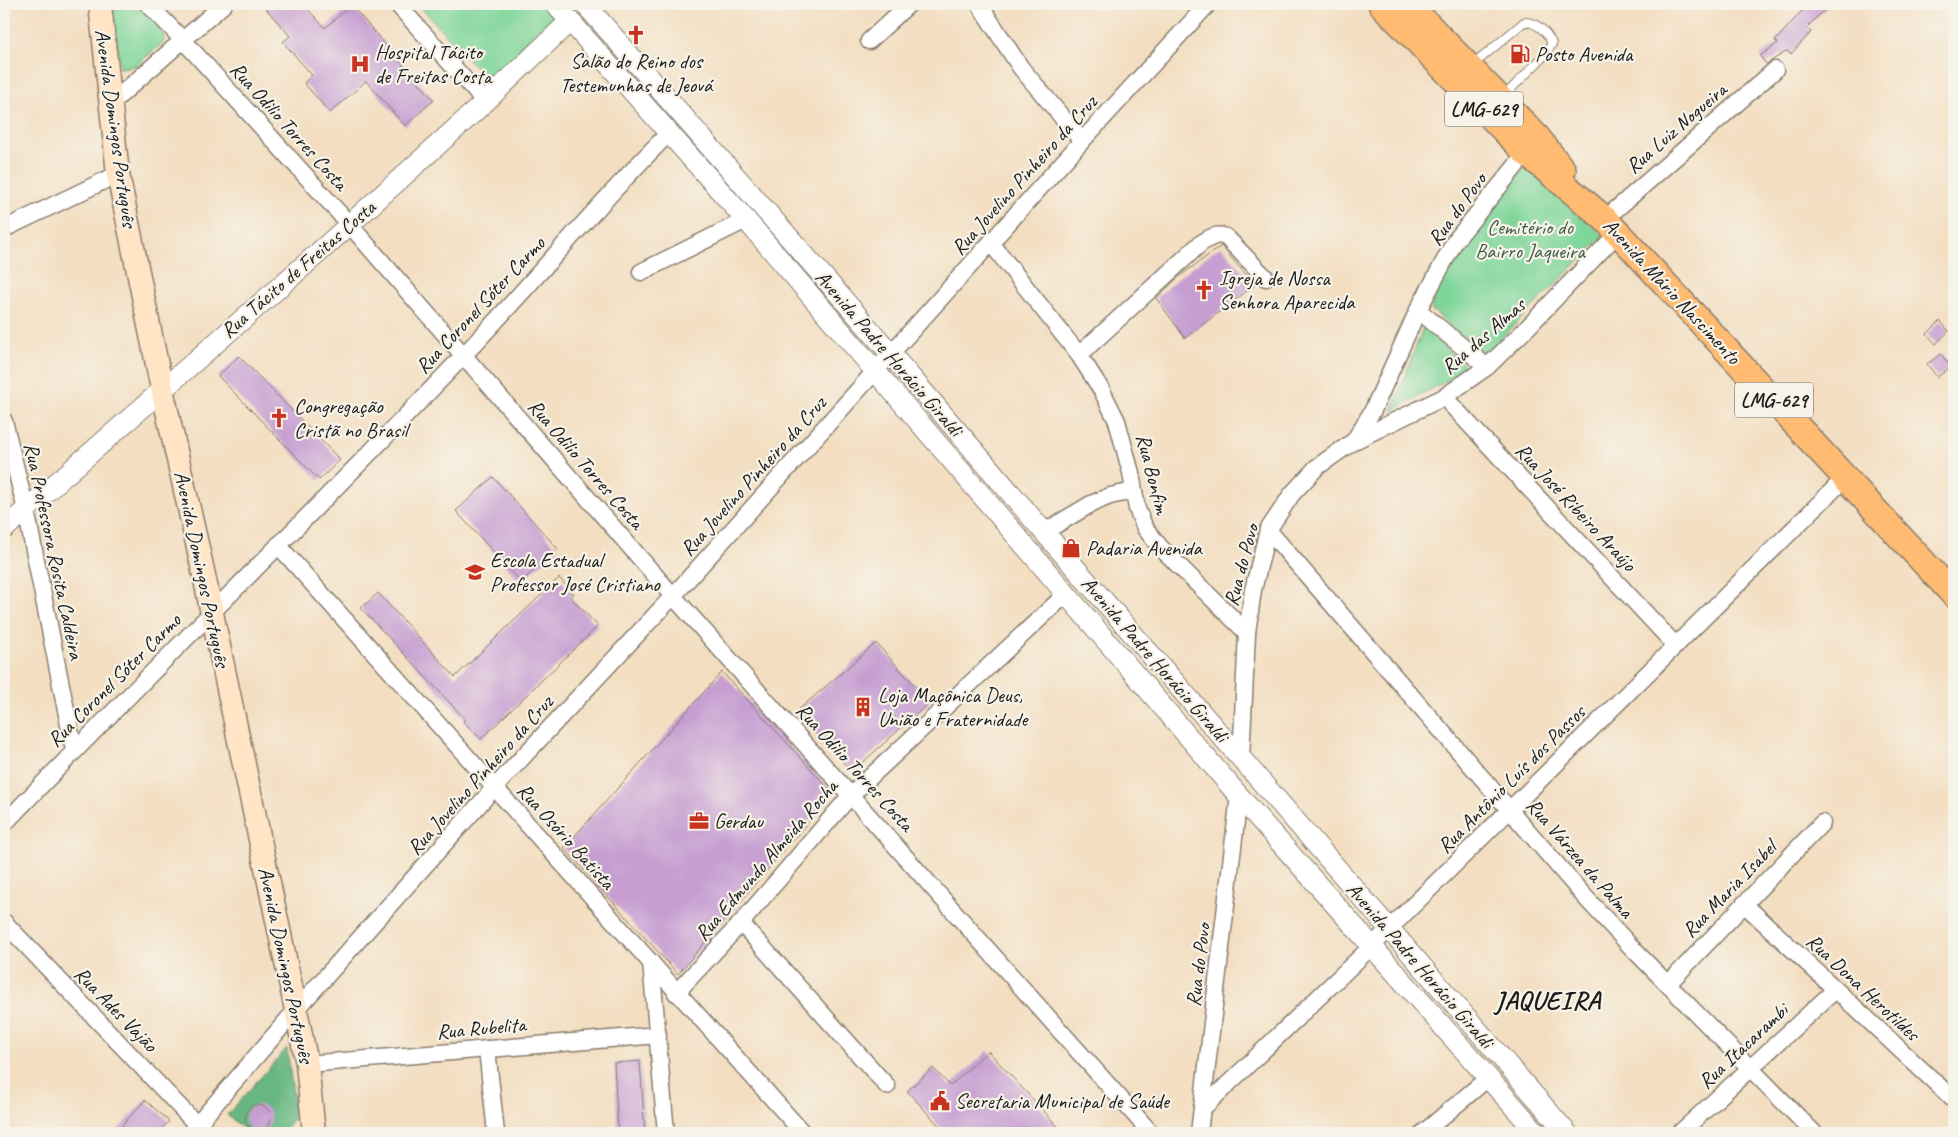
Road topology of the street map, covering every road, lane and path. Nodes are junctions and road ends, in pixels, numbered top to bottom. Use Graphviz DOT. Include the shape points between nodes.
graph roads {
  1 [pos="100,4"];
  2 [pos="148,4"];
  3 [pos="224,4"];
  4 [pos="397,4"];
  5 [pos="555,4"];
  6 [pos="586,4"];
  7 [pos="909,4"];
  8 [pos="979,4"];
  9 [pos="1208,4"];
  10 [pos="1381,4"];
  11 [pos="1408,4"];
  12 [pos="570,21"];
  13 [pos="183,40"];
  14 [pos="869,42"];
  15 [pos="1470,68"];
  16 [pos="1775,70"];
  17 [pos="1501,99"];
  18 [pos="485,102"];
  19 [pos="109,105"];
  20 [pos="669,133"];
  21 [pos="1082,140"];
  22 [pos="1532,145"];
  23 [pos="118,174"];
  24 [pos="746,220"];
  25 [pos="1605,220"];
  26 [pos="349,224"];
  27 [pos="4,229"];
  28 [pos="991,243"];
  29 [pos="641,272"];
  30 [pos="1266,278"];
  31 [pos="1418,310"];
  32 [pos="891,354"];
  33 [pos="1079,355"];
  34 [pos="464,356"];
  35 [pos="1486,367"];
  36 [pos="876,372"];
  37 [pos="162,389"];
  38 [pos="1444,397"];
  39 [pos="4,420"];
  40 [pos="1354,441"];
  41 [pos="1846,477"];
  42 [pos="1134,491"];
  43 [pos="26,510"];
  44 [pos="4,529"];
  45 [pos="1268,530"];
  46 [pos="1044,532"];
  47 [pos="278,545"];
  48 [pos="1066,594"];
  49 [pos="1954,595"];
  50 [pos="673,596"];
  51 [pos="211,613"];
  52 [pos="1247,633"];
  53 [pos="1676,646"];
  54 [pos="74,750"];
  55 [pos="1241,759"];
  56 [pos="494,788"];
  57 [pos="851,795"];
  58 [pos="1238,796"];
  59 [pos="1510,810"];
  60 [pos="1822,823"];
  61 [pos="4,824"];
  62 [pos="1744,904"];
  63 [pos="4,922"];
  64 [pos="741,922"];
  65 [pos="1389,929"];
  66 [pos="1372,946"];
  67 [pos="651,962"];
  68 [pos="1668,984"];
  69 [pos="1835,990"];
  70 [pos="676,993"];
  71 [pos="296,1010"];
  72 [pos="658,1035"];
  73 [pos="487,1049"];
  74 [pos="307,1064"];
  75 [pos="1750,1069"];
  76 [pos="1488,1078"];
  77 [pos="887,1086"];
  78 [pos="1954,1100"];
  79 [pos="1202,1108"];
  80 [pos="193,1129"];
  81 [pos="314,1133"];
  82 [pos="496,1133"];
  83 [pos="666,1133"];
  84 [pos="803,1133"];
  85 [pos="1151,1133"];
  86 [pos="1199,1133"];
  87 [pos="1423,1133"];
  88 [pos="1537,1133"];
  89 [pos="1566,1133"];
  90 [pos="1680,1133"];
  91 [pos="1814,1133"];
  1 -- 19 [label="main road, Avenida Domingos Português"];
  2 -- 13 [label="street, Rua Odilio Torres Costa"];
  3 -- 13 [label="street"];
  4 -- 18 [label="street"];
  5 -- 12 [label="street, Avenida Padre Horácio Giraldi"];
  6 -- 12 [label="street, Rua Tácito de Freitas Costa"];
  6 -- 32 [label="street, Avenida Padre Horácio Giraldi"];
  7 -- 14 [label="street"];
  8 -- 21 [label="street" via="1021,68"];
  9 -- 21 [label="street, Rua Jovelino Pinheiro da Cruz"];
  10 -- 22 [label="main road, Avenida Mário Nascimento / LMG-629"];
  11 -- 15 [label="main road, Avenida Mário Nascimento / LMG-629"];
  12 -- 18 [label="street, Rua Tácito de Freitas Costa"];
  12 -- 20 [label="street, Avenida Padre Horácio Giraldi"];
  13 -- 19 [label="street"];
  13 -- 26 [label="street, Rua Odilio Torres Costa"];
  15 -- 17 [label="main road, Avenida Mário Nascimento / LMG-629"];
  15 -- 17 [label="lane" via="1524,22 1533,23 1550,38 1552,44 1542,58"];
  16 -- 25 [label="street, Rua Luiz Nogueira"];
  17 -- 22 [label="main road, Avenida Mário Nascimento / LMG-629"];
  18 -- 26 [label="street, Rua Tácito de Freitas Costa"];
  19 -- 23 [label="main road, Avenida Domingos Português"];
  20 -- 24 [label="street, Avenida Padre Horácio Giraldi"];
  20 -- 34 [label="street, Rua Coronel Sóter Carmo"];
  21 -- 28 [label="street, Rua Jovelino Pinheiro da Cruz"];
  22 -- 25 [label="main road, Avenida Mário Nascimento / LMG-629"];
  22 -- 31 [label="street, Rua do Povo" via="1455,241"];
  23 -- 27 [label="street"];
  23 -- 37 [label="main road, Avenida Domingos Português"];
  24 -- 29 [label="street"];
  24 -- 36 [label="street, Avenida Padre Horácio Giraldi"];
  25 -- 35 [label="street, Rua das Almas" via="1526,329"];
  25 -- 41 [label="main road, Avenida Mário Nascimento / LMG-629"];
  26 -- 34 [label="street, Rua Odilio Torres Costa"];
  26 -- 37 [label="street, Rua Tácito de Freitas Costa"];
  28 -- 32 [label="street, Rua Jovelino Pinheiro da Cruz"];
  28 -- 33 [label="street, Rua Bonfim"];
  30 -- 33 [label="street" via="1226,238 1221,235 1210,237"];
  31 -- 35 [label="street"];
  31 -- 40 [label="street, Rua do Povo" via="1372,410"];
  32 -- 36 [label="street, Rua Jovelino Pinheiro da Cruz"];
  32 -- 46 [label="street, Avenida Padre Horácio Giraldi"];
  33 -- 42 [label="street, Rua Bonfim" via="1118,421"];
  34 -- 47 [label="street, Rua Coronel Sóter Carmo"];
  34 -- 50 [label="street, Rua Odilio Torres Costa"];
  35 -- 38 [label="street, Rua das Almas"];
  36 -- 48 [label="street, Avenida Padre Horácio Giraldi"];
  36 -- 50 [label="street, Rua Jovelino Pinheiro da Cruz"];
  37 -- 43 [label="street, Rua Tácito de Freitas Costa"];
  37 -- 51 [label="main road, Avenida Domingos Português"];
  38 -- 40 [label="street, Rua das Almas"];
  38 -- 53 [label="street, Rua José Ribeiro Araújo"];
  39 -- 43 [label="street, Rua Professora Rosita Caldeira"];
  40 -- 45 [label="street, Rua do Povo" via="1317,467 1292,494"];
  41 -- 49 [label="main road, Avenida Mário Nascimento / LMG-629"];
  41 -- 53 [label="street, Rua Antônio Luís dos Passos"];
  42 -- 46 [label="street" via="1091,504"];
  42 -- 52 [label="street, Rua Bonfim" via="1136,509 1145,528 1160,547"];
  43 -- 44 [label="street, Rua Tácito de Freitas Costa"];
  43 -- 54 [label="street, Rua Professora Rosita Caldeira"];
  45 -- 52 [label="street, Rua do Povo" via="1253,590"];
  45 -- 59 [label="street, Rua Várzea da Palma"];
  46 -- 55 [label="street, Avenida Padre Horácio Giraldi"];
  47 -- 51 [label="street, Rua Coronel Sóter Carmo"];
  47 -- 56 [label="street, Rua Osório Batista"];
  48 -- 57 [label="street, Rua Edmundo Almeida Rocha"];
  48 -- 58 [label="street, Avenida Padre Horácio Giraldi"];
  50 -- 56 [label="street, Rua Jovelino Pinheiro da Cruz"];
  50 -- 57 [label="street, Rua Odilio Torres Costa"];
  51 -- 54 [label="street, Rua Coronel Sóter Carmo"];
  51 -- 71 [label="main road, Avenida Domingos Português"];
  52 -- 55 [label="street, Rua do Povo"];
  53 -- 59 [label="street, Rua Antônio Luís dos Passos"];
  54 -- 61 [label="street, Rua Coronel Sóter Carmo"];
  55 -- 65 [label="street, Avenida Padre Horácio Giraldi"];
  56 -- 67 [label="street, Rua Osório Batista"];
  56 -- 71 [label="street, Rua Jovelino Pinheiro da Cruz"];
  57 -- 64 [label="street, Rua Edmundo Almeida Rocha"];
  57 -- 85 [label="street, Rua Odilio Torres Costa"];
  58 -- 66 [label="street, Avenida Padre Horácio Giraldi"];
  58 -- 79 [label="street, Rua do Povo"];
  59 -- 65 [label="street, Rua Antônio Luís dos Passos"];
  59 -- 68 [label="street, Rua Várzea da Palma" via="1584,896"];
  60 -- 62 [label="street, Rua Maria Isabel"];
  62 -- 68 [label="street, Rua Maria Isabel"];
  62 -- 69 [label="street, Rua Dona Herotildes"];
  63 -- 80 [label="street, Rua Ades Vajão"];
  64 -- 70 [label="street, Rua Edmundo Almeida Rocha"];
  64 -- 77 [label="street"];
  65 -- 66 [label="street, Rua Antônio Luís dos Passos"];
  65 -- 89 [label="street, Avenida Padre Horácio Giraldi"];
  66 -- 76 [label="street, Avenida Padre Horácio Giraldi"];
  66 -- 79 [label="street, Rua Antônio Luís dos Passos"];
  67 -- 70 [label="street, Rua Osório Batista"];
  67 -- 72 [label="street"];
  68 -- 75 [label="street, Rua Várzea da Palma"];
  69 -- 75 [label="street, Rua Itacarambi"];
  69 -- 78 [label="street, Rua Dona Herotildes"];
  70 -- 84 [label="street, Rua Osório Batista"];
  71 -- 74 [label="main road, Avenida Domingos Português"];
  71 -- 80 [label="street, Rua Jovelino Pinheiro da Cruz"];
  72 -- 73 [label="street, Rua Rubelita"];
  72 -- 83 [label="street"];
  73 -- 74 [label="street, Rua Rubelita"];
  73 -- 82 [label="street"];
  74 -- 81 [label="main road, Avenida Domingos Português"];
  75 -- 90 [label="street, Rua Itacarambi"];
  75 -- 91 [label="street, Rua Várzea da Palma"];
  76 -- 87 [label="street"];
  76 -- 88 [label="street, Avenida Padre Horácio Giraldi"];
  79 -- 86 [label="street, Rua do Povo"];
}
